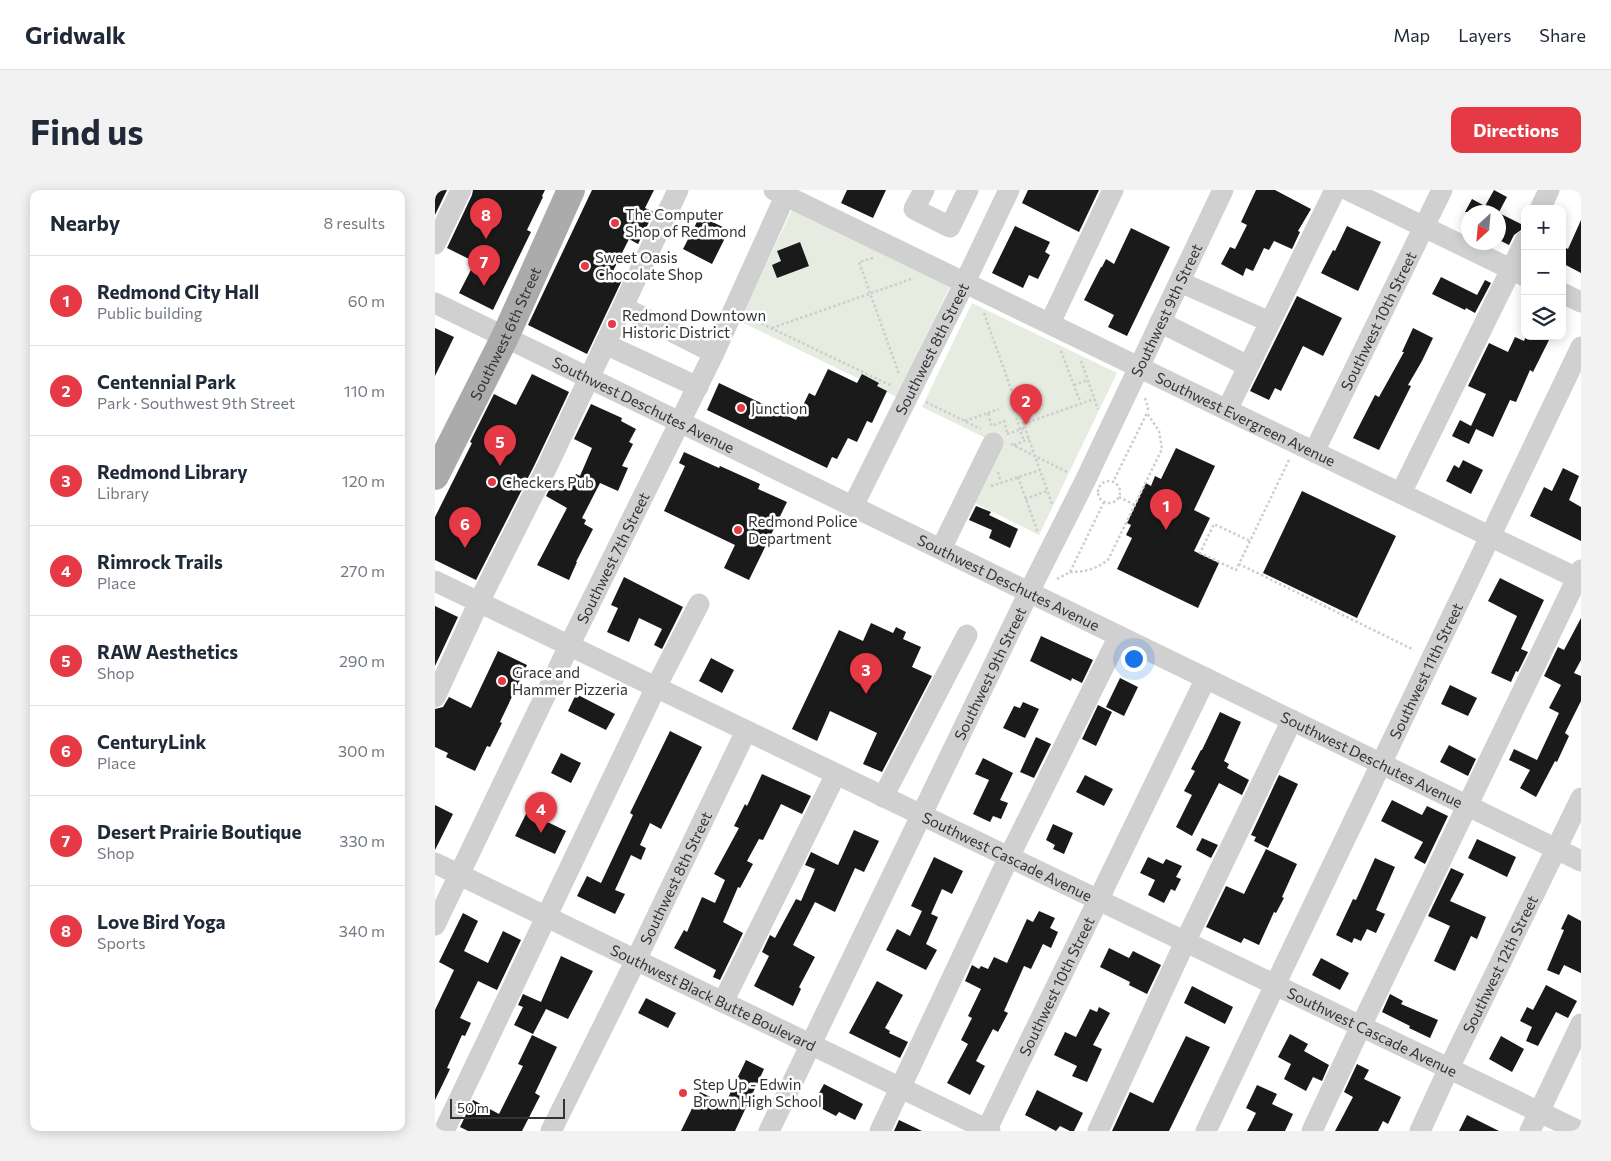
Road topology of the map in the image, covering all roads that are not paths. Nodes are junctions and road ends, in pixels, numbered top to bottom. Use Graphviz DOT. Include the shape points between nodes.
graph roads {
  1 [pos="461,190"];
  2 [pos="571,190"];
  3 [pos="678,190"];
  4 [pos="924,190"];
  5 [pos="968,190"];
  6 [pos="1009,190"];
  7 [pos="1113,190"];
  8 [pos="1223,190"];
  9 [pos="1335,190"];
  10 [pos="1348,190"];
  11 [pos="1442,190"];
  12 [pos="1549,190"];
  13 [pos="782,192"];
  14 [pos="1542,205"];
  15 [pos="1424,227"];
  16 [pos="435,244"];
  17 [pos="1523,250"];
  18 [pos="1518,273"];
  19 [pos="965,282"];
  20 [pos="1180,282"];
  21 [pos="1564,295"];
  22 [pos="1581,302"];
  23 [pos="435,303"];
  24 [pos="623,307"];
  25 [pos="1161,322"];
  26 [pos="1270,322"];
  27 [pos="1049,323"];
  28 [pos="505,337"];
  29 [pos="605,344"];
  30 [pos="1581,346"];
  31 [pos="714,353"];
  32 [pos="1248,366"];
  33 [pos="1139,367"];
  34 [pos="589,378"];
  35 [pos="698,387"];
  36 [pos="1227,410"];
  37 [pos="680,422"];
  38 [pos="1001,437"];
  39 [pos="1314,452"];
  40 [pos="435,476"];
  41 [pos="1401,493"];
  42 [pos="853,506"];
  43 [pos="1489,536"];
  44 [pos="941,549"];
  45 [pos="1580,576"];
  46 [pos="435,581"];
  47 [pos="1029,592"];
  48 [pos="479,602"];
  49 [pos="699,604"];
  50 [pos="967,635"];
  51 [pos="1119,636"];
  52 [pos="569,646"];
  53 [pos="1205,678"];
  54 [pos="656,687"];
  55 [pos="435,697"];
  56 [pos="1292,720"];
  57 [pos="746,731"];
  58 [pos="1381,764"];
  59 [pos="836,774"];
  60 [pos="883,797"];
  61 [pos="1581,798"];
  62 [pos="1468,806"];
  63 [pos="921,815"];
  64 [pos="1556,849"];
  65 [pos="1009,857"];
  66 [pos="1581,861"];
  67 [pos="435,862"];
  68 [pos="460,874"];
  69 [pos="1099,900"];
  70 [pos="547,916"];
  71 [pos="435,926"];
  72 [pos="1185,942"];
  73 [pos="636,960"];
  74 [pos="1275,985"];
  75 [pos="723,1002"];
  76 [pos="1581,1024"];
  77 [pos="1361,1026"];
  78 [pos="811,1044"];
  79 [pos="1449,1068"];
  80 [pos="901,1088"];
  81 [pos="1539,1112"];
  82 [pos="987,1130"];
  83 [pos="444,1131"];
  84 [pos="551,1131"];
  85 [pos="769,1131"];
  86 [pos="880,1131"];
  87 [pos="1099,1131"];
  88 [pos="1207,1131"];
  89 [pos="1312,1131"];
  90 [pos="1420,1131"];
  91 [pos="1530,1131"];
  92 [pos="1579,1131"];
  1 -- 16 [label="street"];
  2 -- 28 [label="main road, Southwest 6th Street"];
  3 -- 24 [label="street"];
  4 -- 5 [label="street" via="914,209 950,227"];
  6 -- 19 [label="street, Southwest 8th Street"];
  7 -- 27 [label="street"];
  8 -- 20 [label="street, Southwest 9th Street"];
  9 -- 26 [label="street"];
  10 -- 15 [label="street"];
  11 -- 15 [label="street, Southwest 10th Street"];
  12 -- 14 [label="street"];
  13 -- 19 [label="street, Southwest Evergreen Avenue"];
  13 -- 31 [label="street, Southwest 7th Street"];
  15 -- 18 [label="street"];
  15 -- 39 [label="street, Southwest 10th Street"];
  17 -- 18 [label="street"];
  18 -- 41 [label="street"];
  19 -- 27 [label="street, Southwest Evergreen Avenue"];
  19 -- 42 [label="street, Southwest 8th Street"];
  20 -- 25 [label="street, Southwest 9th Street"];
  20 -- 26 [label="street"];
  21 -- 22 [label="street"];
  23 -- 28 [label="street, Southwest Deschutes Avenue"];
  24 -- 29 [label="street"];
  24 -- 31 [label="street"];
  25 -- 32 [label="street"];
  25 -- 33 [label="street, Southwest 9th Street"];
  26 -- 32 [label="street"];
  27 -- 33 [label="street, Southwest Evergreen Avenue"];
  28 -- 34 [label="street, Southwest Deschutes Avenue"];
  28 -- 40 [label="main road, Southwest 6th Street"];
  29 -- 34 [label="street"];
  29 -- 35 [label="street"];
  30 -- 43 [label="street, Southwest 11th Street"];
  31 -- 35 [label="street, Southwest 7th Street"];
  32 -- 36 [label="street"];
  33 -- 36 [label="street, Southwest Evergreen Avenue"];
  33 -- 47 [label="street, Southwest 9th Street"];
  34 -- 37 [label="street, Southwest Deschutes Avenue"];
  34 -- 48 [label="street"];
  35 -- 37 [label="street, Southwest 7th Street"];
  36 -- 39 [label="street, Southwest Evergreen Avenue"];
  37 -- 42 [label="street, Southwest Deschutes Avenue"];
  37 -- 52 [label="street, Southwest 7th Street"];
  38 -- 44 [label="street"];
  39 -- 41 [label="street, Southwest Evergreen Avenue"];
  41 -- 43 [label="street, Southwest Evergreen Avenue"];
  42 -- 44 [label="street, Southwest Deschutes Avenue"];
  43 -- 45 [label="street, Southwest Evergreen Avenue"];
  43 -- 58 [label="street, Southwest 11th Street"];
  44 -- 47 [label="street, Southwest Deschutes Avenue"];
  45 -- 62 [label="street"];
  46 -- 48 [label="street, Southwest Cascade Avenue"];
  47 -- 51 [label="street, Southwest Deschutes Avenue"];
  47 -- 63 [label="street, Southwest 9th Street"];
  48 -- 52 [label="street, Southwest Cascade Avenue"];
  48 -- 55 [label="street"];
  49 -- 54 [label="street"];
  50 -- 60 [label="street"];
  51 -- 53 [label="street, Southwest Deschutes Avenue"];
  51 -- 65 [label="street"];
  52 -- 54 [label="street, Southwest Cascade Avenue"];
  52 -- 68 [label="street, Southwest 7th Street"];
  53 -- 56 [label="street, Southwest Deschutes Avenue"];
  53 -- 69 [label="street, Southwest 10th Street"];
  54 -- 57 [label="street, Southwest Cascade Avenue"];
  54 -- 70 [label="street"];
  56 -- 58 [label="street, Southwest Deschutes Avenue"];
  56 -- 72 [label="street"];
  57 -- 59 [label="street, Southwest Cascade Avenue"];
  57 -- 73 [label="street, Southwest 8th Street"];
  58 -- 62 [label="street, Southwest Deschutes Avenue"];
  58 -- 74 [label="street, Southwest 11th Street"];
  59 -- 60 [label="street, Southwest Cascade Avenue"];
  59 -- 75 [label="street"];
  60 -- 63 [label="street, Southwest Cascade Avenue"];
  61 -- 64 [label="street, Southwest 12th Street"];
  62 -- 64 [label="street, Southwest Deschutes Avenue"];
  62 -- 77 [label="street"];
  63 -- 65 [label="street, Southwest Cascade Avenue"];
  63 -- 78 [label="street, Southwest 9th Street"];
  64 -- 66 [label="street, Southwest Deschutes Avenue"];
  64 -- 79 [label="street, Southwest 12th Street"];
  65 -- 69 [label="street, Southwest Cascade Avenue"];
  65 -- 80 [label="street"];
  67 -- 68 [label="street, Southwest Black Butte Boulevard"];
  68 -- 70 [label="street, Southwest Black Butte Boulevard"];
  68 -- 71 [label="street, Southwest 7th Street"];
  69 -- 72 [label="street, Southwest Cascade Avenue"];
  69 -- 82 [label="street, Southwest 10th Street"];
  70 -- 73 [label="street, Southwest Black Butte Boulevard"];
  70 -- 83 [label="street"];
  72 -- 74 [label="street, Southwest Cascade Avenue"];
  72 -- 87 [label="street"];
  73 -- 75 [label="street, Southwest Black Butte Boulevard"];
  73 -- 84 [label="street, Southwest 8th Street"];
  74 -- 77 [label="street, Southwest Cascade Avenue"];
  74 -- 88 [label="street, Southwest 11th Street"];
  75 -- 78 [label="street, Southwest Black Butte Boulevard"];
  76 -- 81 [label="street"];
  77 -- 79 [label="street, Southwest Cascade Avenue"];
  77 -- 89 [label="street"];
  78 -- 80 [label="street, Southwest Black Butte Boulevard"];
  78 -- 85 [label="street, Southwest 9th Street"];
  79 -- 81 [label="street, Southwest Cascade Avenue"];
  79 -- 90 [label="street, Southwest 12th Street"];
  80 -- 82 [label="street, Southwest Black Butte Boulevard"];
  80 -- 86 [label="street"];
  81 -- 91 [label="street"];
  81 -- 92 [label="street, Southwest Cascade Avenue"];
}
